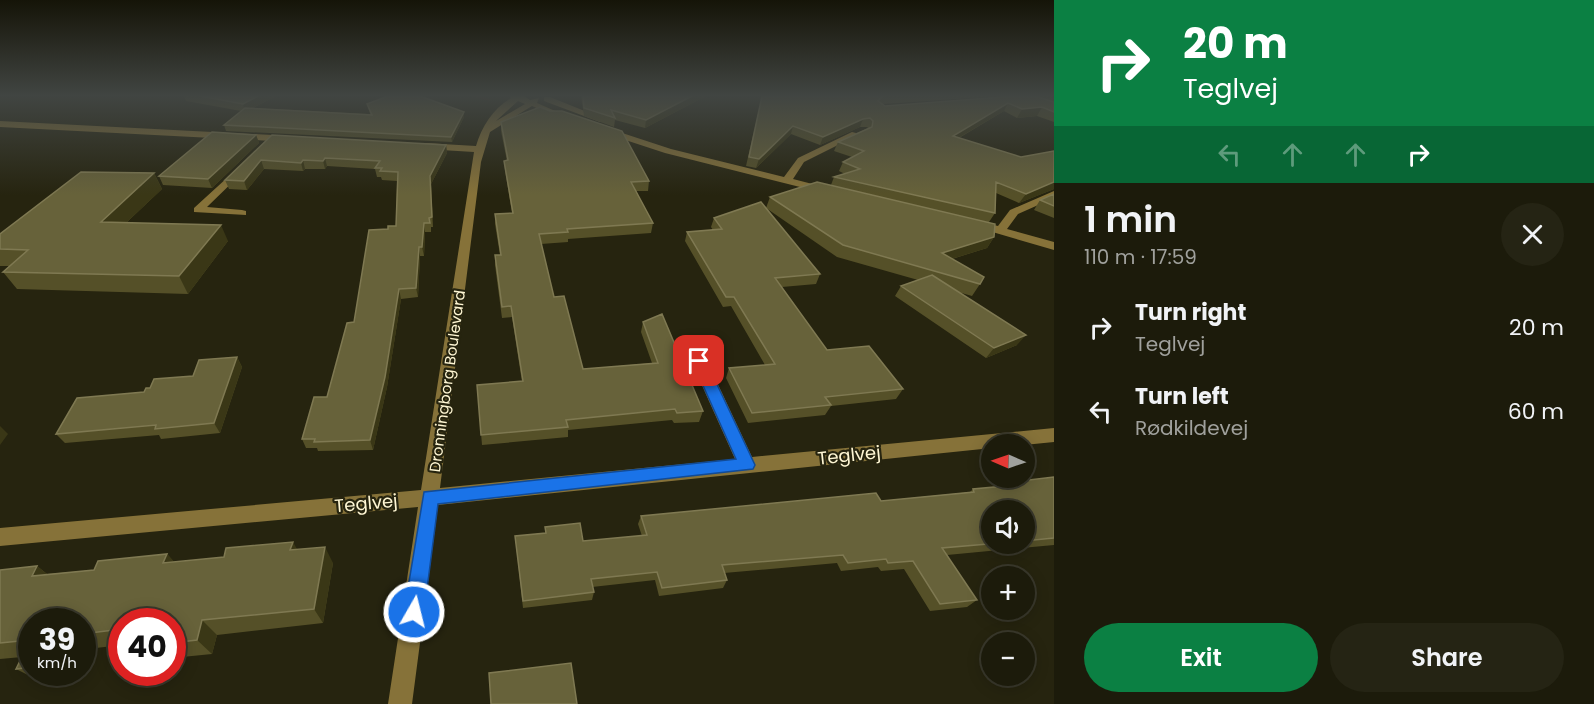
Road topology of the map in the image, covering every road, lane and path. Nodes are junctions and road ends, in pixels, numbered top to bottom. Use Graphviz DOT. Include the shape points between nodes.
graph roads {
  1 [pos="72,129"];
  2 [pos="602,129"];
  3 [pos="626,129"];
  4 [pos="488,130"];
  5 [pos="864,131"];
  6 [pos="306,140"];
  7 [pos="418,146"];
  8 [pos="479,149"];
  9 [pos="247,162"];
  10 [pos="726,166"];
  11 [pos="786,181"];
  12 [pos="831,192"];
  13 [pos="1054,194"];
  14 [pos="242,213"];
  15 [pos="967,222"];
  16 [pos="1001,230"];
  17 [pos="1054,246"];
  18 [pos="699,361"];
  19 [pos="1054,435"];
  20 [pos="747,465"];
  21 [pos="430,497"];
  22 [pos="0,537"];
  23 [pos="400,704"];
  1 -- 6 [label="street" via="268,142"];
  2 -- 10 [label="street"];
  3 -- 10 [label="street"];
  4 -- 8 [label="street, Dronningborg Boulevard"];
  5 -- 11 [label="street" via="801,160"];
  7 -- 8 [label="street"];
  8 -- 21 [label="street, Dronningborg Boulevard"];
  9 -- 14 [label="street" via="198,210"];
  10 -- 11 [label="street"];
  11 -- 12 [label="street"];
  13 -- 16 [label="street" via="1014,212"];
  15 -- 16 [label="street"];
  16 -- 17 [label="street"];
  18 -- 20 [label="street"];
  19 -- 20 [label="street, Teglvej"];
  20 -- 21 [label="street, Teglvej"];
  21 -- 22 [label="street, Teglvej"];
  21 -- 23 [label="street, Dronningborg Boulevard"];
}
